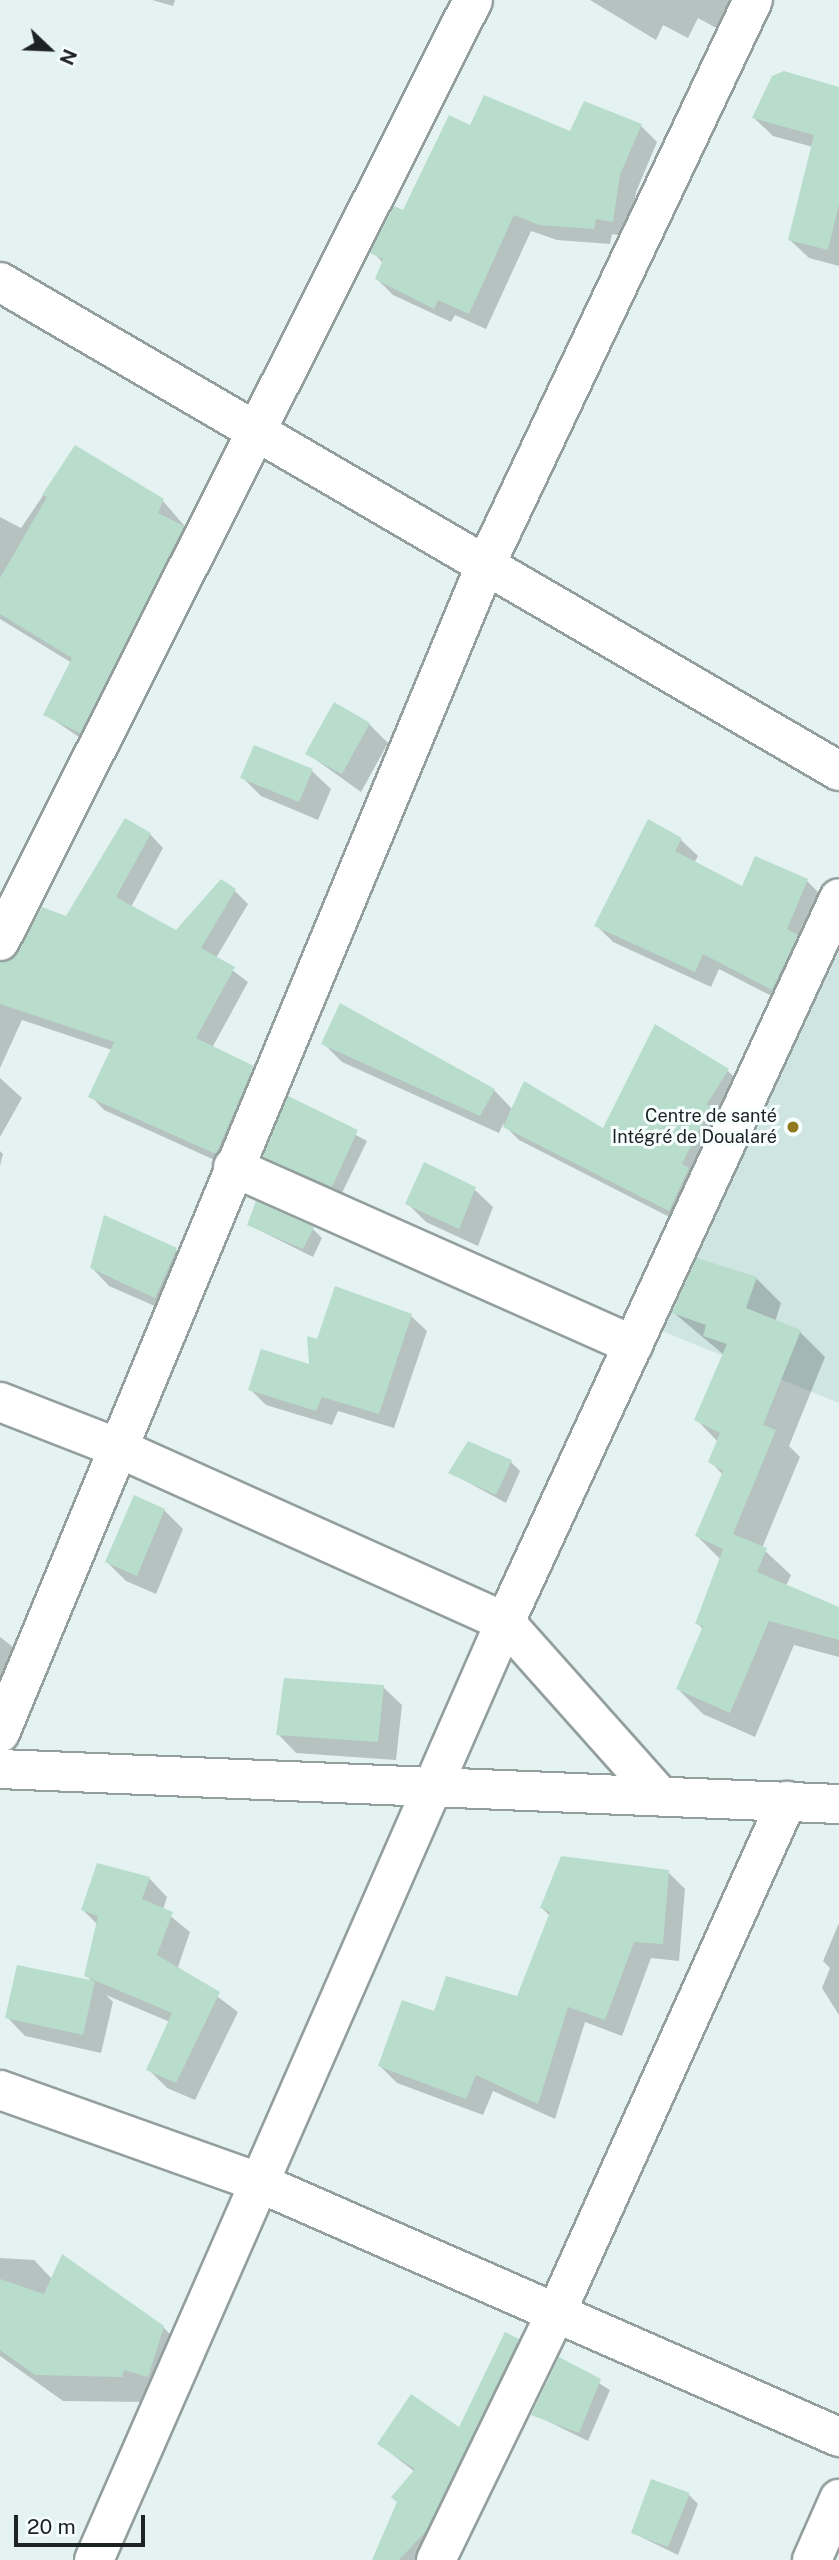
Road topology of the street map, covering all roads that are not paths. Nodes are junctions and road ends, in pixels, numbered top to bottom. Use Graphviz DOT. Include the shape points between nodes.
graph roads {
  1 [pos="473,0"];
  2 [pos="753,0"];
  3 [pos="0,282"];
  4 [pos="262,429"];
  5 [pos="485,566"];
  6 [pos="839,771"];
  7 [pos="839,898"];
  8 [pos="0,941"];
  9 [pos="233,1167"];
  10 [pos="633,1345"];
  11 [pos="0,1402"];
  12 [pos="118,1448"];
  13 [pos="505,1622"];
  14 [pos="0,1733"];
  15 [pos="0,1769"];
  16 [pos="435,1786"];
  17 [pos="660,1796"];
  18 [pos="787,1801"];
  19 [pos="839,1804"];
  20 [pos="0,2090"];
  21 [pos="255,2181"];
  22 [pos="556,2313"];
  23 [pos="839,2437"];
  24 [pos="839,2499"];
  25 [pos="94,2560"];
  26 [pos="436,2560"];
  27 [pos="812,2560"];
  1 -- 4 [label="street"];
  2 -- 5 [label="street"];
  3 -- 4 [label="street"];
  4 -- 5 [label="street"];
  4 -- 8 [label="street"];
  5 -- 6 [label="street"];
  5 -- 9 [label="street"];
  7 -- 10 [label="street"];
  9 -- 10 [label="street"];
  9 -- 12 [label="street"];
  10 -- 13 [label="street"];
  11 -- 12 [label="street"];
  12 -- 13 [label="street"];
  12 -- 14 [label="street"];
  13 -- 16 [label="street"];
  13 -- 17 [label="street"];
  15 -- 16 [label="street"];
  16 -- 17 [label="street"];
  16 -- 21 [label="street"];
  17 -- 18 [label="street"];
  18 -- 19 [label="street"];
  18 -- 22 [label="street"];
  20 -- 21 [label="street"];
  21 -- 22 [label="street"];
  21 -- 25 [label="street"];
  22 -- 23 [label="street"];
  22 -- 26 [label="street"];
  24 -- 27 [label="street"];
}
